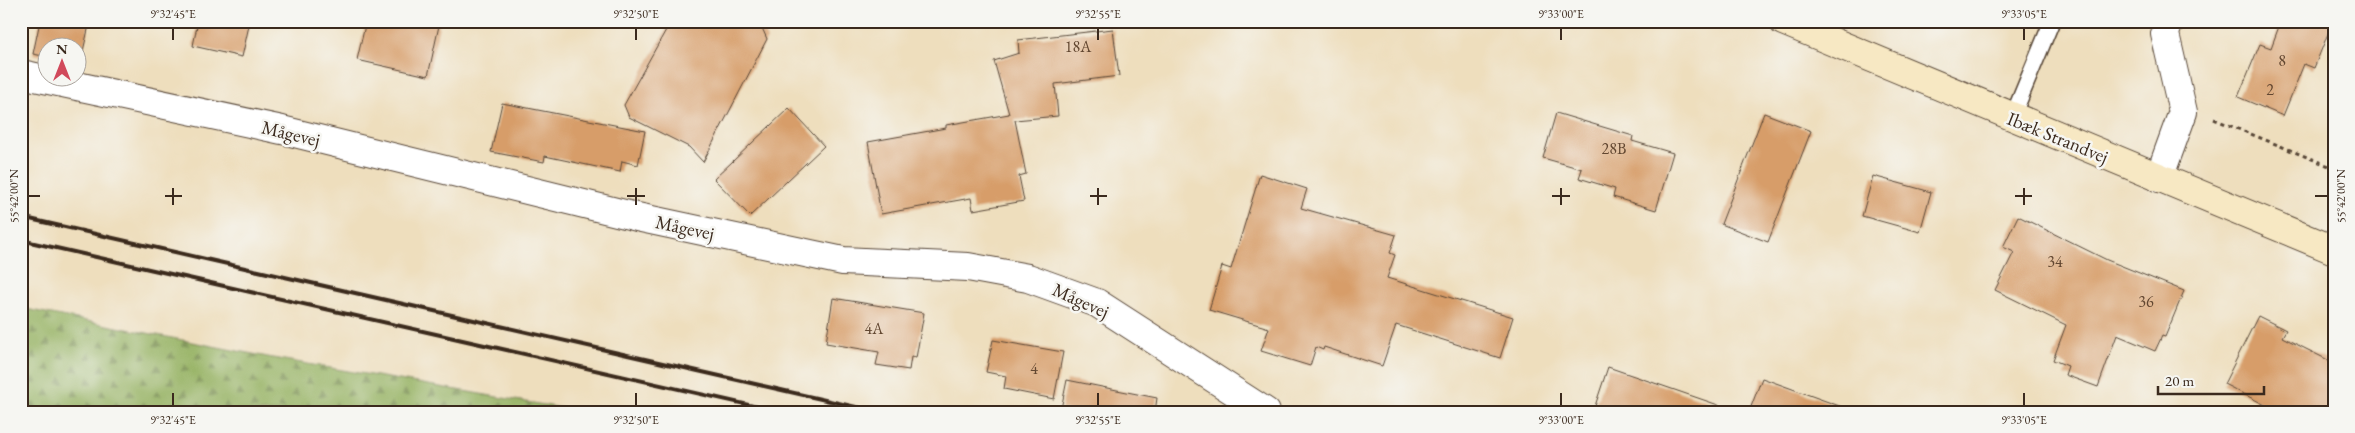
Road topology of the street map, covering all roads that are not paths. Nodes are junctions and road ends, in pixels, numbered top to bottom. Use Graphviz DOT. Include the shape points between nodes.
graph roads {
  1 [pos="1783,21"];
  2 [pos="2052,21"];
  3 [pos="2169,21"];
  4 [pos="21,74"];
  5 [pos="2012,118"];
  6 [pos="2159,178"];
  7 [pos="2334,250"];
  8 [pos="1266,412"];
  1 -- 5 [label="street, Ibæk Strandvej"];
  2 -- 5 [label="lane"];
  3 -- 6 [label="street" via="2165,34 2183,112"];
  4 -- 8 [label="street, Mågevej" via="282,130 637,217 843,261 968,267 1028,278 1098,303"];
  5 -- 6 [label="street, Ibæk Strandvej"];
  6 -- 7 [label="street, Ibæk Strandvej"];
}
